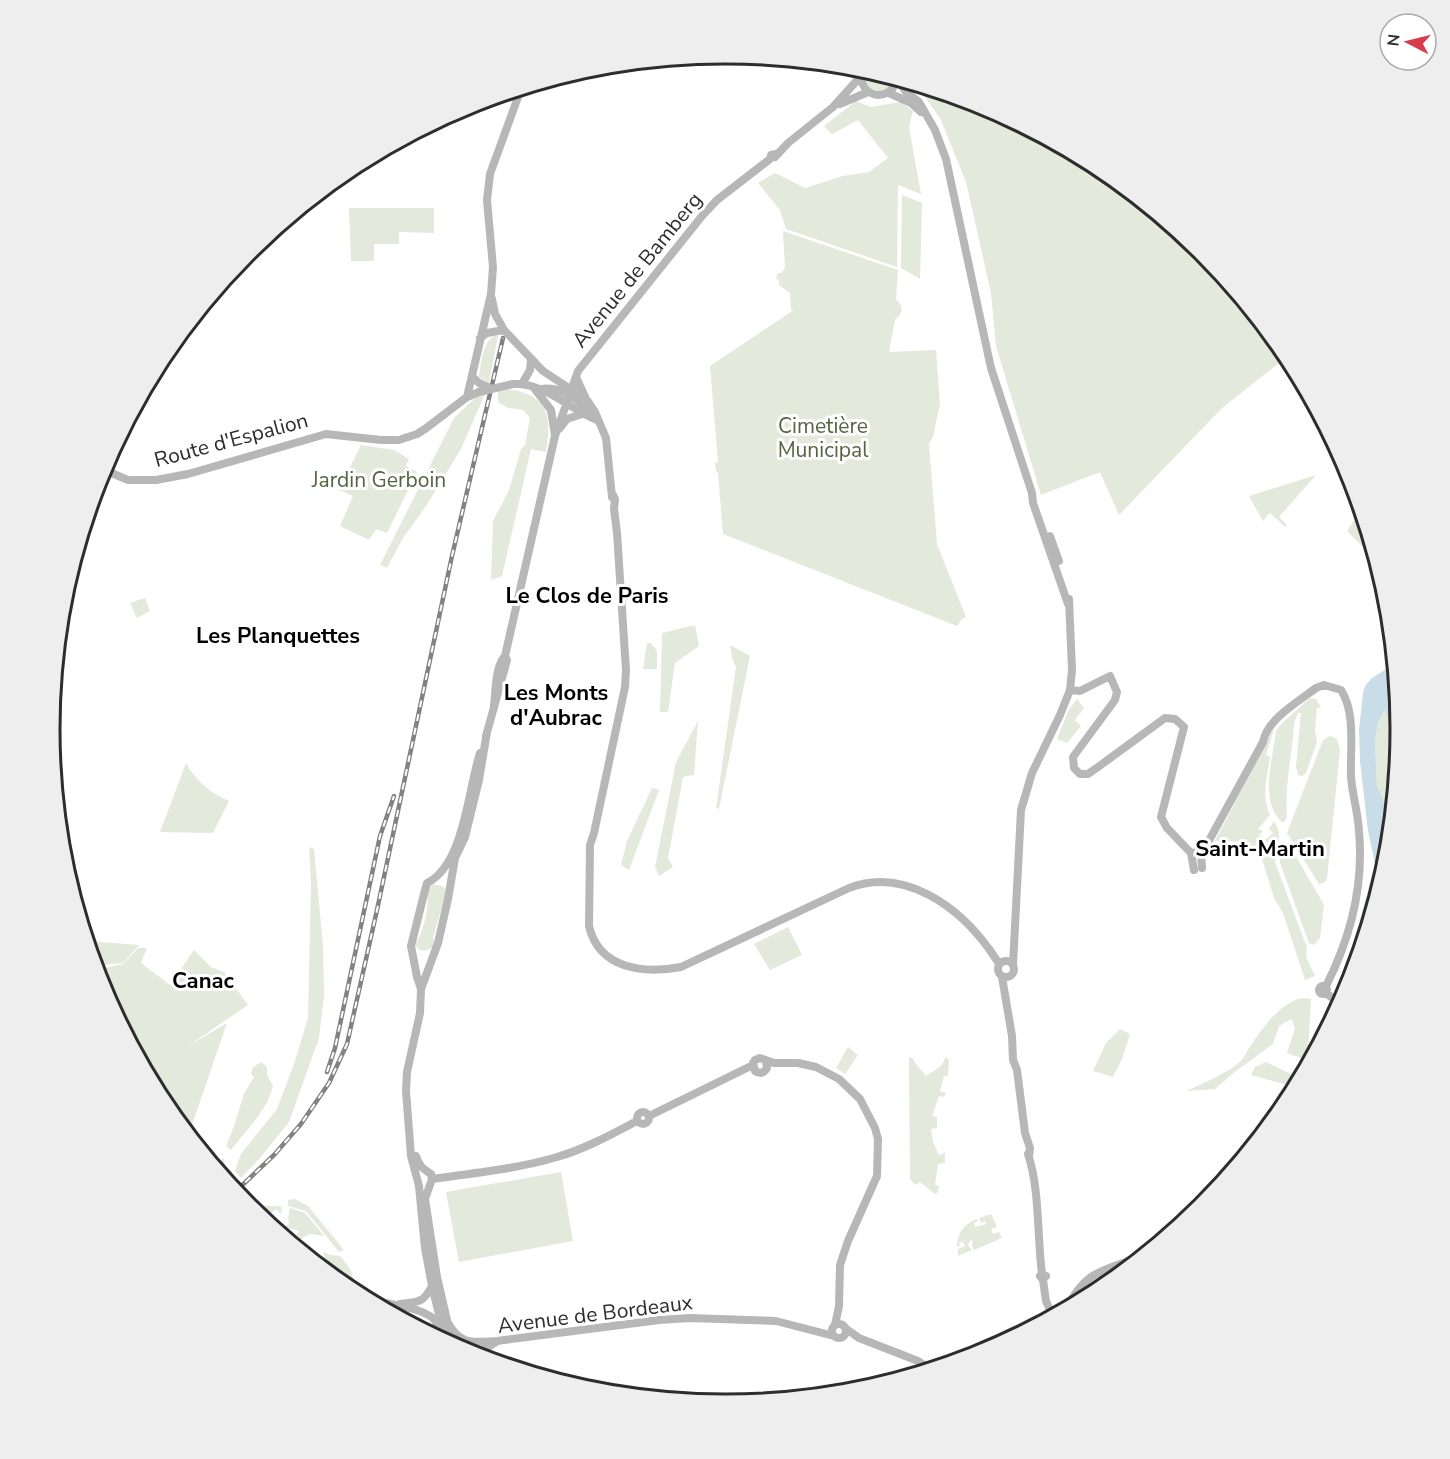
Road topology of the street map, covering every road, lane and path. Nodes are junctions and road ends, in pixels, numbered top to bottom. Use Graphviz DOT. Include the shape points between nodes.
graph roads {
  1 [pos="858,78"];
  2 [pos="862,79"];
  3 [pos="894,86"];
  4 [pos="904,89"];
  5 [pos="868,92"];
  6 [pos="889,93"];
  7 [pos="518,98"];
  8 [pos="833,107"];
  9 [pos="925,116"];
  10 [pos="491,294"];
  11 [pos="504,330"];
  12 [pos="484,336"];
  13 [pos="531,360"];
  14 [pos="577,374"];
  15 [pos="474,376"];
  16 [pos="522,384"];
  17 [pos="562,387"];
  18 [pos="490,388"];
  19 [pos="538,388"];
  20 [pos="570,392"];
  21 [pos="467,397"];
  22 [pos="556,398"];
  23 [pos="587,400"];
  24 [pos="566,404"];
  25 [pos="551,410"];
  26 [pos="582,414"];
  27 [pos="596,416"];
  28 [pos="555,436"];
  29 [pos="112,473"];
  30 [pos="1070,690"];
  31 [pos="487,732"];
  32 [pos="1200,852"];
  33 [pos="1191,853"];
  34 [pos="1007,963"];
  35 [pos="1006,977"];
  36 [pos="422,989"];
  37 [pos="1333,997"];
  38 [pos="769,1064"];
  39 [pos="754,1068"];
  40 [pos="421,1174"];
  41 [pos="431,1183"];
  42 [pos="419,1186"];
  43 [pos="1119,1265"];
  44 [pos="432,1286"];
  45 [pos="1073,1295"];
  46 [pos="390,1303"];
  47 [pos="394,1304"];
  48 [pos="1050,1309"];
  49 [pos="448,1323"];
  50 [pos="838,1328"];
  51 [pos="438,1329"];
  52 [pos="443,1331"];
  53 [pos="451,1335"];
  54 [pos="859,1338"];
  55 [pos="497,1341"];
  56 [pos="486,1348"];
  57 [pos="923,1364"];
  1 -- 8 [label="main road, Avenue de Bamberg"];
  2 -- 5 [label="main road"];
  3 -- 6 [label="main road"];
  4 -- 9 [label="main road" via="919,102"];
  5 -- 6 [label="main road"];
  5 -- 8 [label="main road, Avenue de Bamberg"];
  6 -- 9 [label="main road" via="911,103"];
  7 -- 10 [label="main road" via="487,191 493,267"];
  8 -- 14 [label="main road, Avenue de Bamberg" via="717,200"];
  9 -- 30 [label="main road" via="946,159 991,368 1069,598"];
  10 -- 11 [label="main road" via="495,314"];
  10 -- 12 [label="main road"];
  11 -- 12 [label="main road"];
  11 -- 13 [label="main road"];
  12 -- 15 [label="main road"];
  13 -- 16 [label="main road"];
  13 -- 17 [label="main road"];
  14 -- 17 [label="main road"];
  14 -- 20 [label="main road, Avenue de Bamberg"];
  14 -- 23 [label="main road"];
  15 -- 18 [label="main road, bridge"];
  15 -- 21 [label="main road"];
  16 -- 18 [label="main road, bridge"];
  16 -- 19 [label="main road"];
  17 -- 19 [label="main road"];
  17 -- 20 [label="main road"];
  17 -- 22 [label="main road"];
  18 -- 21 [label="main road, Route d'Espalion, bridge"];
  19 -- 22 [label="main road"];
  19 -- 25 [label="main road"];
  20 -- 23 [label="main road"];
  20 -- 24 [label="main road, Avenue de Bamberg"];
  20 -- 27 [label="main road"];
  21 -- 29 [label="main road, Route d'Espalion" via="425,429 399,440 319,435 156,480 128,480"];
  22 -- 24 [label="main road"];
  22 -- 25 [label="main road"];
  23 -- 27 [label="main road"];
  24 -- 26 [label="main road"];
  24 -- 28 [label="main road, Avenue de Bamberg"];
  25 -- 28 [label="main road"];
  26 -- 27 [label="main road"];
  26 -- 28 [label="main road" via="567,419"];
  27 -- 34 [label="main road" via="606,438 613,497 626,670 591,855 589,911 592,938 601,951 623,965 649,970 681,967 858,884 880,882 909,886 936,898"];
  28 -- 31 [label="main road, Avenue de Bamberg"];
  30 -- 33 [label="main road" via="1080,690 1110,676 1117,692 1073,757 1074,768 1080,774 1088,774 1164,718 1175,719 1184,727 1161,817"];
  30 -- 34 [label="main road" via="1022,802 1014,950"];
  31 -- 36 [label="main road" via="465,837 454,858 438,942"];
  31 -- 36 [label="main road" via="453,852 441,873 424,890 411,946"];
  32 -- 33 [label="main road"];
  32 -- 33 [label="main road" via="1198,869"];
  32 -- 37 [label="main road" via="1276,721 1316,688 1324,685 1341,690 1348,705 1361,868 1354,914 1326,990"];
  34 -- 35 [label="main road" via="998,971"];
  34 -- 35 [label="main road" via="1015,971"];
  35 -- 48 [label="main road" via="1003,987 1030,1148"];
  36 -- 40 [label="main road" via="406,1091 411,1156"];
  38 -- 39 [label="main road" via="762,1072"];
  38 -- 39 [label="main road" via="757,1058"];
  38 -- 50 [label="main road" via="798,1063 839,1079 860,1099 875,1128 877,1176 840,1265"];
  39 -- 41 [label="main road" via="649,1116 640,1113 638,1121 558,1157"];
  40 -- 41 [label="main road" via="429,1173"];
  40 -- 42 [label="main road" via="416,1181"];
  41 -- 42 [label="main road" via="424,1188"];
  41 -- 49 [label="main road" via="426,1209"];
  42 -- 44 [label="main road"];
  43 -- 45 [label="main road" via="1094,1273"];
  44 -- 47 [label="main road" via="418,1303"];
  44 -- 52 [label="main road"];
  46 -- 47 [label="main road"];
  47 -- 51 [label="main road" via="431,1317"];
  49 -- 53 [label="main road"];
  49 -- 55 [label="main road" via="454,1334 465,1341"];
  50 -- 54 [label="main road"];
  50 -- 54 [label="main road, Avenue de Bordeaux" via="838,1338"];
  50 -- 55 [label="main road, Avenue de Bordeaux" via="817,1330 768,1321 690,1318"];
  54 -- 57 [label="main road"];
  55 -- 56 [label="main road, Avenue de Bordeaux"];
}
